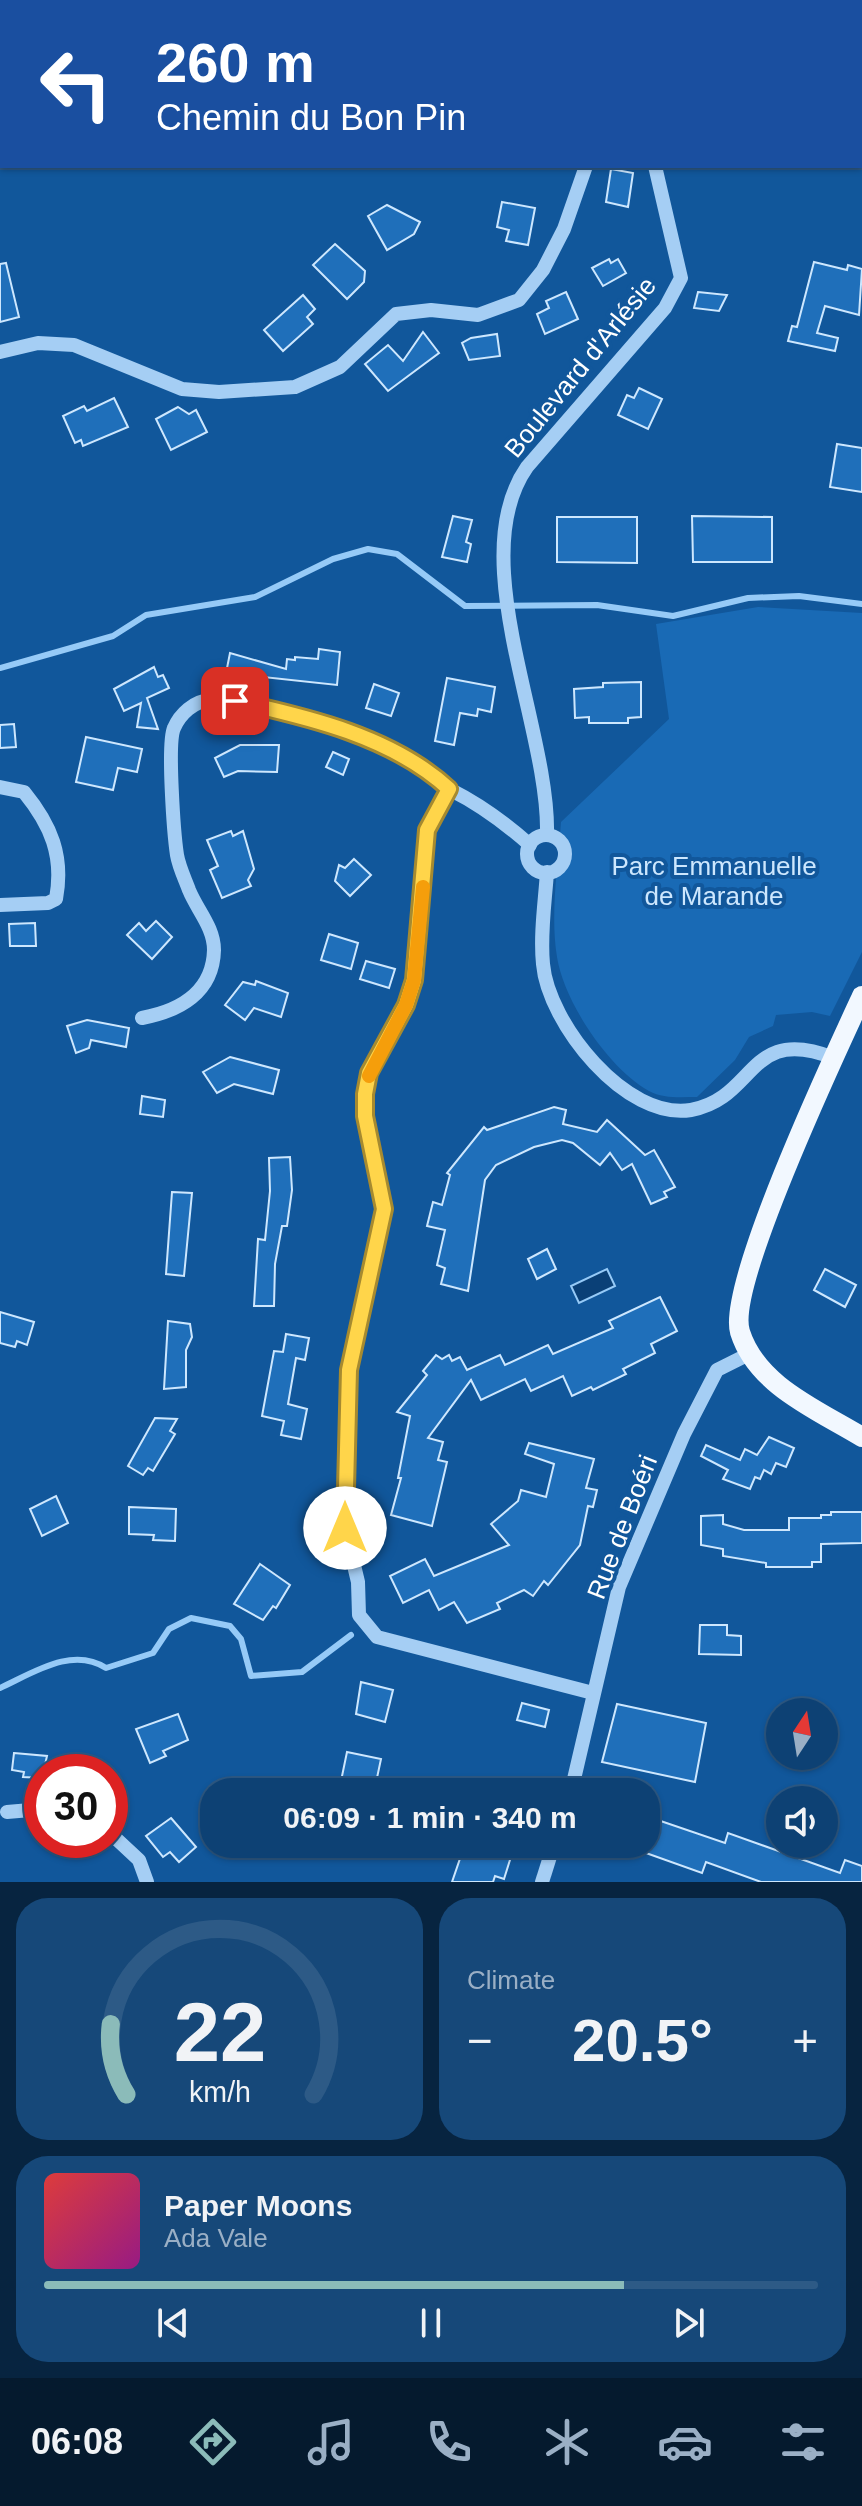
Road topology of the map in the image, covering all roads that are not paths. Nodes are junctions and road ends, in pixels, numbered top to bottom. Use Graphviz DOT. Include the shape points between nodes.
graph roads {
  1 [pos="585,168"];
  2 [pos="655,168"];
  3 [pos="0,352"];
  4 [pos="0,787"];
  5 [pos="449,789"];
  6 [pos="547,835"];
  7 [pos="530,845"];
  8 [pos="547,872"];
  9 [pos="0,905"];
  10 [pos="862,996"];
  11 [pos="142,1018"];
  12 [pos="834,1058"];
  13 [pos="751,1353"];
  14 [pos="862,1437"];
  15 [pos="593,1693"];
  16 [pos="574,1778"];
  17 [pos="24,1811"];
  18 [pos="7,1812"];
  19 [pos="128,1850"];
  20 [pos="550,1858"];
  21 [pos="147,1882"];
  22 [pos="542,1882"];
  1 -- 3 [label="street" via="557,243 519,300 478,315 431,310 396,314 340,367 295,387 182,389 74,345 38,343"];
  2 -- 6 [label="street, Boulevard d'Arlésie" via="681,278 665,308 513,488 504,521 509,604"];
  4 -- 9 [label="street" via="24,792 49,825 57,846 59,885 56,899 48,903"];
  5 -- 7 [label="street" via="500,817"];
  5 -- 11 [label="street" via="409,759 340,730 235,701 208,700 189,707 173,730 177,857 212,932 214,952 207,979 189,1003"];
  5 -- 15 [label="street" via="427,830 414,980 369,1073 365,1094 384,1209 349,1370 345,1528 358,1582 359,1615 377,1637"];
  6 -- 7 [label="street"];
  6 -- 8 [label="street" via="563,845 565,857 559,868"];
  7 -- 8 [label="street" via="529,861 536,870"];
  8 -- 12 [label="street" via="543,966 556,1008 620,1089 663,1110 691,1110 715,1102 764,1055 814,1050"];
  10 -- 12 [label="main road"];
  12 -- 13 [label="main road" via="748,1269 738,1319"];
  13 -- 14 [label="main road" via="776,1385"];
  13 -- 15 [label="street, Rue de Boéri" via="717,1370 684,1434 619,1587"];
  15 -- 16 [label="street, Rue de Boéri"];
  17 -- 18 [label="street"];
  19 -- 21 [label="street" via="139,1860"];
  20 -- 22 [label="street"];
}
